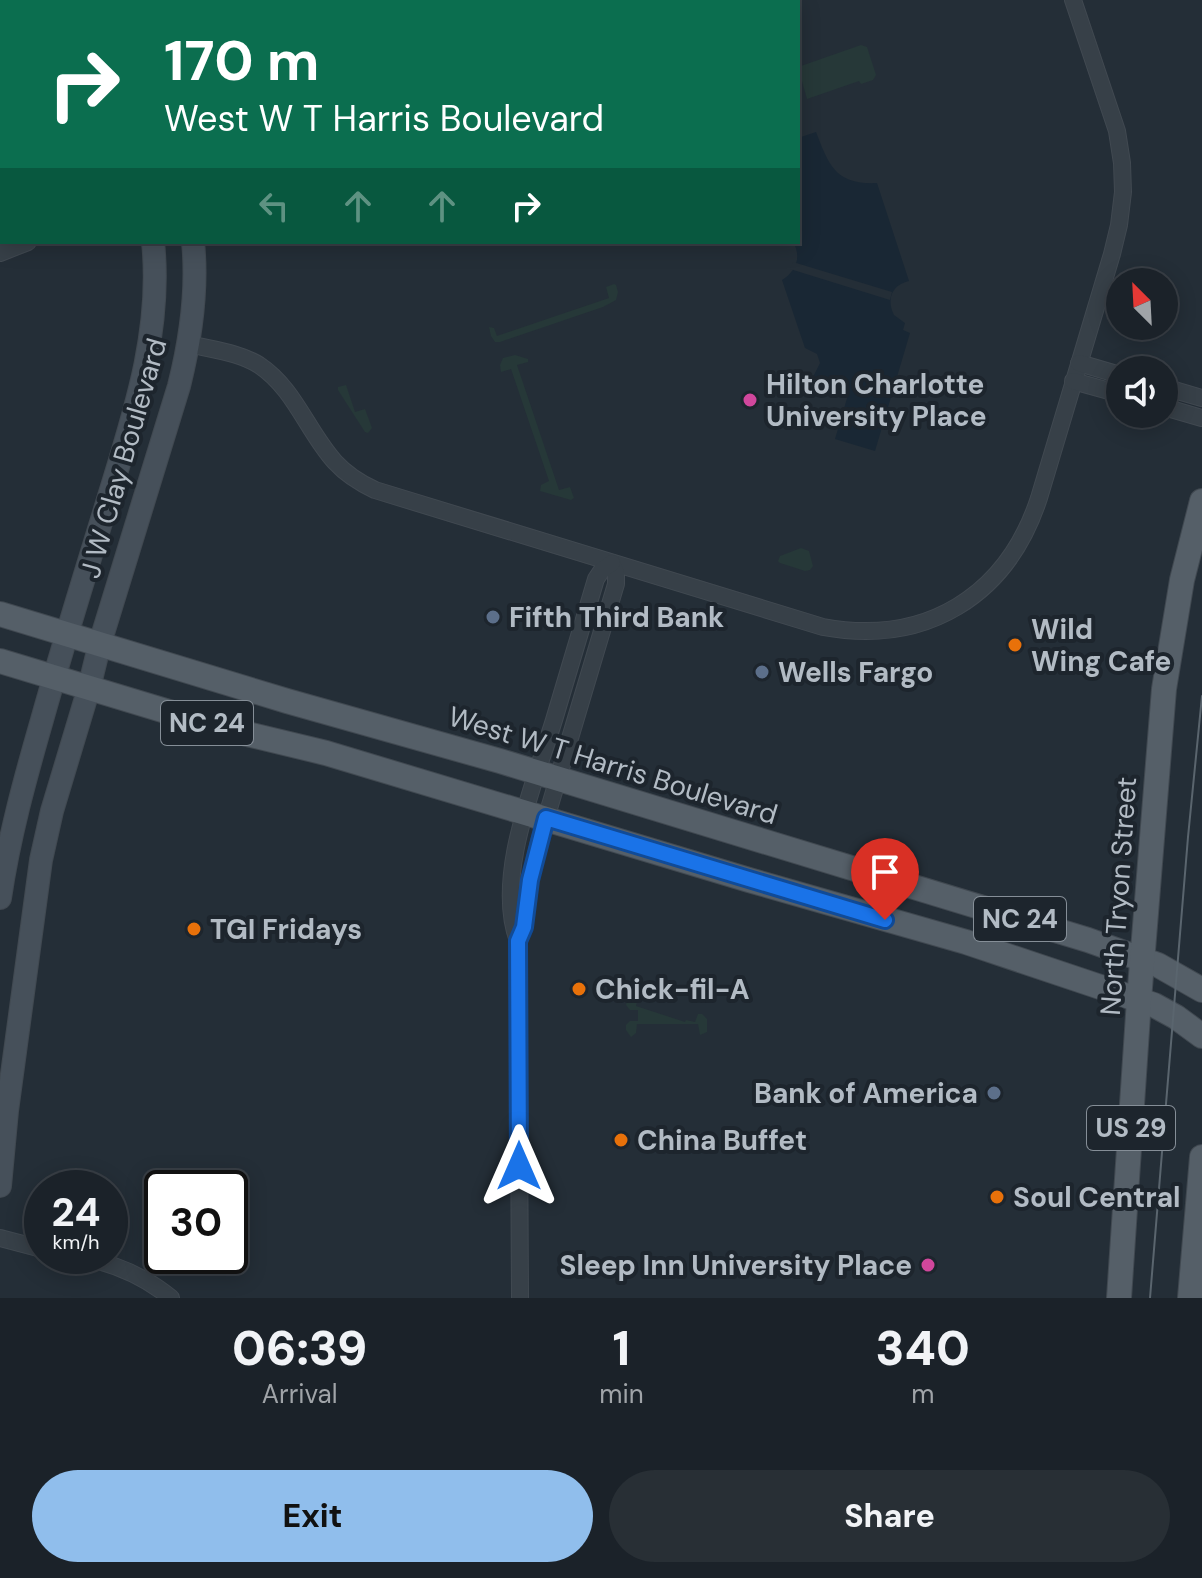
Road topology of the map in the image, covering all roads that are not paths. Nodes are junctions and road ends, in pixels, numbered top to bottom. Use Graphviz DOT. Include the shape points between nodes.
graph roads {
  1 [pos="1073,0"];
  2 [pos="23,244"];
  3 [pos="153,244"];
  4 [pos="193,244"];
  5 [pos="0,253"];
  6 [pos="189,344"];
  7 [pos="1079,363"];
  8 [pos="1106,371"];
  9 [pos="1073,381"];
  10 [pos="1106,390"];
  11 [pos="1178,391"];
  12 [pos="1202,398"];
  13 [pos="1178,411"];
  14 [pos="1202,418"];
  15 [pos="1202,501"];
  16 [pos="612,563"];
  17 [pos="0,614"];
  18 [pos="66,633"];
  19 [pos="100,643"];
  20 [pos="0,661"];
  21 [pos="53,677"];
  22 [pos="89,688"];
  23 [pos="548,776"];
  24 [pos="536,815"];
  25 [pos="0,898"];
  26 [pos="1143,959"];
  27 [pos="1202,990"];
  28 [pos="1139,1000"];
  29 [pos="1202,1036"];
  30 [pos="1202,1157"];
  31 [pos="0,1186"];
  32 [pos="0,1238"];
  33 [pos="24,1244"];
  34 [pos="128,1271"];
  35 [pos="171,1298"];
  36 [pos="520,1298"];
  37 [pos="1119,1298"];
  38 [pos="1190,1298"];
  1 -- 7 [label="street" via="1117,131 1123,170 1117,234"];
  2 -- 5 [label="street"];
  3 -- 18 [label="street, J W Clay Boulevard" via="154,316 144,376"];
  4 -- 6 [label="street, J W Clay Boulevard"];
  6 -- 16 [label="street" via="236,354 267,371 333,460 368,487"];
  6 -- 19 [label="street, J W Clay Boulevard"];
  7 -- 8 [label="street"];
  7 -- 9 [label="street"];
  9 -- 10 [label="street"];
  9 -- 16 [label="street" via="1035,511 1020,544 971,598 931,619 882,631 833,628"];
  11 -- 12 [label="street"];
  13 -- 14 [label="street"];
  15 -- 26 [label="main road, North Tryon Street / US 29" via="1164,689"];
  16 -- 23 [label="street" via="616,584"];
  17 -- 18 [label="main road, West W T Harris Boulevard / NC 24"];
  18 -- 19 [label="main road, West W T Harris Boulevard / NC 24"];
  18 -- 21 [label="street, J W Clay Boulevard"];
  19 -- 22 [label="street, J W Clay Boulevard"];
  19 -- 23 [label="main road, West W T Harris Boulevard / NC 24"];
  20 -- 21 [label="main road, NC 24"];
  21 -- 22 [label="main road, NC 24"];
  21 -- 25 [label="street, J W Clay Boulevard" via="15,813"];
  22 -- 24 [label="main road, NC 24"];
  22 -- 31 [label="street, J W Clay Boulevard" via="41,860"];
  23 -- 24 [label="street"];
  23 -- 26 [label="main road, West W T Harris Boulevard / NC 24"];
  24 -- 28 [label="main road, NC 24" via="966,942"];
  24 -- 36 [label="street" via="513,871"];
  26 -- 27 [label="main road, West W T Harris Boulevard / NC 24"];
  26 -- 28 [label="main road, North Tryon Street / US 29"];
  28 -- 29 [label="main road, NC 24" via="1165,1010"];
  28 -- 37 [label="main road, North Tryon Street / US 29"];
  30 -- 38 [label="main road, US 29"];
  32 -- 33 [label="street"];
  34 -- 35 [label="street"];
}
